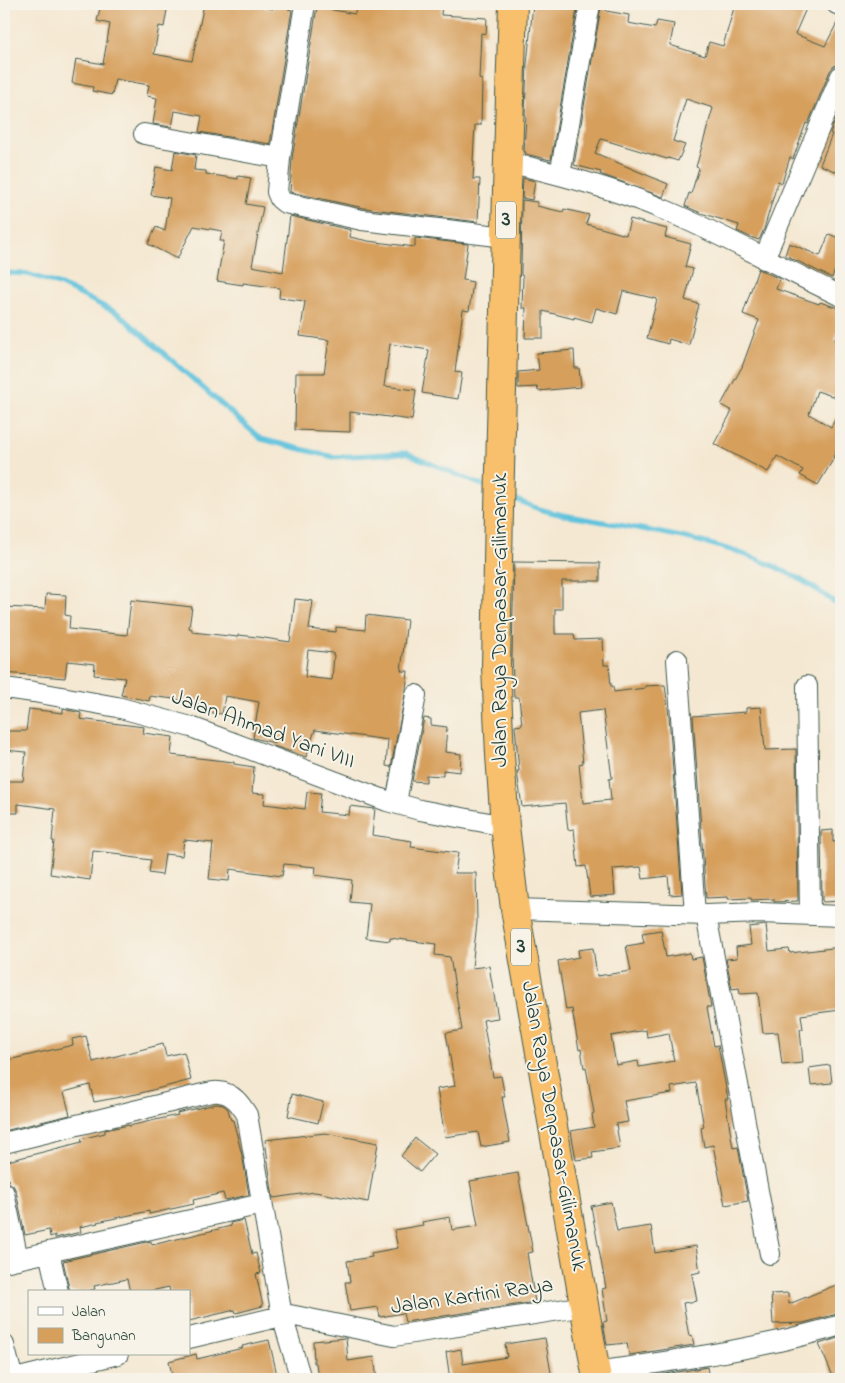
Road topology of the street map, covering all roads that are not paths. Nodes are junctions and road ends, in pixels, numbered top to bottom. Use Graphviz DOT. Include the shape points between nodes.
graph roads {
  1 [pos="305,4"];
  2 [pos="513,4"];
  3 [pos="590,4"];
  4 [pos="837,4"];
  5 [pos="841,6"];
  6 [pos="841,76"];
  7 [pos="144,134"];
  8 [pos="280,158"];
  9 [pos="508,162"];
  10 [pos="560,175"];
  11 [pos="506,237"];
  12 [pos="764,258"];
  13 [pos="841,296"];
  14 [pos="677,660"];
  15 [pos="807,686"];
  16 [pos="4,688"];
  17 [pos="416,696"];
  18 [pos="396,803"];
  19 [pos="505,826"];
  20 [pos="515,909"];
  21 [pos="701,914"];
  22 [pos="810,915"];
  23 [pos="841,916"];
  24 [pos="4,1143"];
  25 [pos="4,1193"];
  26 [pos="262,1204"];
  27 [pos="49,1252"];
  28 [pos="770,1254"];
  29 [pos="11,1261"];
  30 [pos="58,1290"];
  31 [pos="585,1306"];
  32 [pos="282,1316"];
  33 [pos="841,1325"];
  34 [pos="190,1338"];
  35 [pos="4,1345"];
  36 [pos="110,1356"];
  37 [pos="69,1366"];
  38 [pos="597,1376"];
  39 [pos="14,1379"];
  40 [pos="301,1379"];
  1 -- 8 [label="street"];
  2 -- 9 [label="highway, Jalan Raya Denpasar-Gilimanuk / 3"];
  3 -- 10 [label="street"];
  4 -- 5 [label="street"];
  6 -- 12 [label="street"];
  7 -- 8 [label="street"];
  8 -- 11 [label="street" via="277,192 285,203 362,220"];
  9 -- 10 [label="street"];
  9 -- 11 [label="highway, Jalan Raya Denpasar-Gilimanuk / 3"];
  10 -- 12 [label="street" via="667,211"];
  11 -- 19 [label="highway, Jalan Raya Denpasar-Gilimanuk / 3" via="496,667"];
  12 -- 13 [label="street"];
  14 -- 21 [label="street"];
  15 -- 22 [label="street"];
  16 -- 18 [label="street, Jalan Ahmad Yani VIII" via="117,707 192,727"];
  17 -- 18 [label="street"];
  18 -- 19 [label="street, Jalan Ahmad Yani VIII"];
  19 -- 20 [label="highway, Jalan Raya Denpasar-Gilimanuk / 3"];
  20 -- 21 [label="street"];
  20 -- 31 [label="highway, Jalan Raya Denpasar-Gilimanuk / 3"];
  21 -- 22 [label="street"];
  21 -- 28 [label="street"];
  22 -- 23 [label="street"];
  24 -- 26 [label="street" via="220,1092 231,1096 247,1116"];
  25 -- 29 [label="street"];
  26 -- 27 [label="street"];
  26 -- 32 [label="street"];
  27 -- 29 [label="street"];
  27 -- 30 [label="street"];
  31 -- 32 [label="street, Jalan Kartini Raya" via="394,1336"];
  31 -- 38 [label="highway, Jalan Raya Denpasar-Gilimanuk / 3"];
  32 -- 34 [label="street, Jalan Kartini Raya"];
  32 -- 40 [label="street"];
  33 -- 38 [label="street" via="738,1350"];
  35 -- 39 [label="street"];
  36 -- 37 [label="street"];
  37 -- 39 [label="street"];
}
